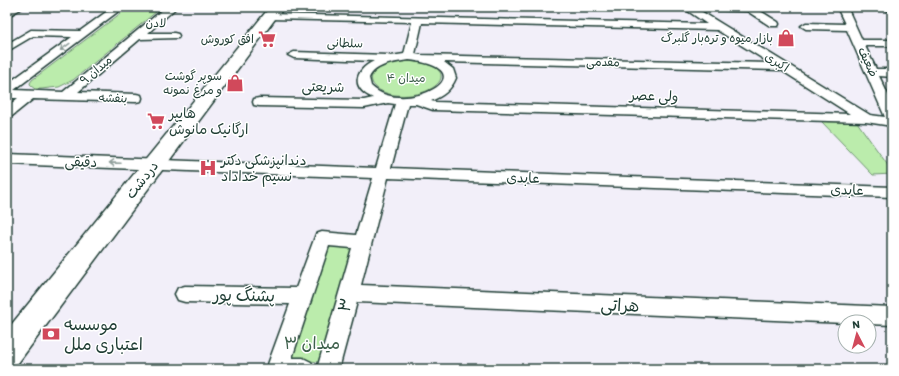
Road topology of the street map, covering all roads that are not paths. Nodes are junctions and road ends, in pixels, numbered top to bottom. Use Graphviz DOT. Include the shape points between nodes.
graph roads {
  1 [pos="19,7"];
  2 [pos="119,7"];
  3 [pos="172,7"];
  4 [pos="385,7"];
  5 [pos="687,7"];
  6 [pos="842,7"];
  7 [pos="887,7"];
  8 [pos="892,10"];
  9 [pos="274,12"];
  10 [pos="7,14"];
  11 [pos="380,19"];
  12 [pos="418,20"];
  13 [pos="774,24"];
  14 [pos="806,26"];
  15 [pos="719,27"];
  16 [pos="852,27"];
  17 [pos="82,34"];
  18 [pos="138,36"];
  19 [pos="174,36"];
  20 [pos="859,43"];
  21 [pos="892,43"];
  22 [pos="11,46"];
  23 [pos="294,55"];
  24 [pos="409,57"];
  25 [pos="395,58"];
  26 [pos="422,58"];
  27 [pos="784,67"];
  28 [pos="873,72"];
  29 [pos="892,73"];
  30 [pos="7,90"];
  31 [pos="7,94"];
  32 [pos="30,95"];
  33 [pos="66,96"];
  34 [pos="136,98"];
  35 [pos="386,99"];
  36 [pos="409,100"];
  37 [pos="259,102"];
  38 [pos="7,113"];
  39 [pos="892,117"];
  40 [pos="866,118"];
  41 [pos="892,122"];
  42 [pos="7,159"];
  43 [pos="154,164"];
  44 [pos="381,172"];
  45 [pos="892,192"];
  46 [pos="363,242"];
  47 [pos="348,293"];
  48 [pos="185,294"];
  49 [pos="303,296"];
  50 [pos="892,316"];
  51 [pos="7,353"];
  52 [pos="303,369"];
  53 [pos="328,369"];
  1 -- 10 [label="street"];
  2 -- 17 [label="street"];
  3 -- 18 [label="street, میدان ۹"];
  4 -- 11 [label="street"];
  5 -- 13 [label="street" via="749,8"];
  5 -- 15 [label="street, اکبری"];
  6 -- 16 [label="street, ضعیف"];
  7 -- 8 [label="street"];
  9 -- 11 [label="street"];
  9 -- 43 [label="main road, دردشت"];
  11 -- 12 [label="street"];
  12 -- 15 [label="street"];
  12 -- 24 [label="street"];
  14 -- 16 [label="street"];
  15 -- 27 [label="street, اکبری"];
  16 -- 20 [label="street, ضعیف"];
  17 -- 22 [label="street" via="31,33"];
  17 -- 30 [label="street, one-way"];
  18 -- 19 [label="street, لادن"];
  18 -- 33 [label="street, میدان ۹"];
  20 -- 21 [label="street"];
  20 -- 28 [label="street, ضعیف"];
  23 -- 25 [label="street, سلطانی"];
  24 -- 25 [label="street"];
  24 -- 26 [label="street"];
  25 -- 35 [label="street" via="372,67 365,73 363,81 366,88"];
  26 -- 27 [label="street, مقدمی"];
  26 -- 36 [label="street" via="442,65 450,78 441,91"];
  27 -- 40 [label="street, اکبری"];
  28 -- 29 [label="street"];
  28 -- 39 [label="street, ضعیف"];
  31 -- 32 [label="street, میدان ۹"];
  32 -- 33 [label="street, میدان ۹"];
  32 -- 38 [label="street"];
  33 -- 34 [label="street, بنفشه"];
  35 -- 36 [label="street"];
  35 -- 37 [label="street, شریعتی" via="364,104"];
  36 -- 40 [label="street, ولی عصر" via="433,106"];
  36 -- 44 [label="street, ۳"];
  40 -- 41 [label="street, ولی عصر"];
  43 -- 42 [label="street, دقیقی, one-way"];
  43 -- 44 [label="street, عابدی"];
  43 -- 51 [label="main road, دردشت"];
  44 -- 45 [label="street, عابدی"];
  44 -- 46 [label="street, ۳"];
  46 -- 47 [label="street, ۳"];
  46 -- 49 [label="street" via="322,239"];
  47 -- 50 [label="street, هراتی"];
  47 -- 53 [label="street, ۳"];
  48 -- 49 [label="street, پشنگ پور"];
  49 -- 52 [label="street" via="278,367"];
}
